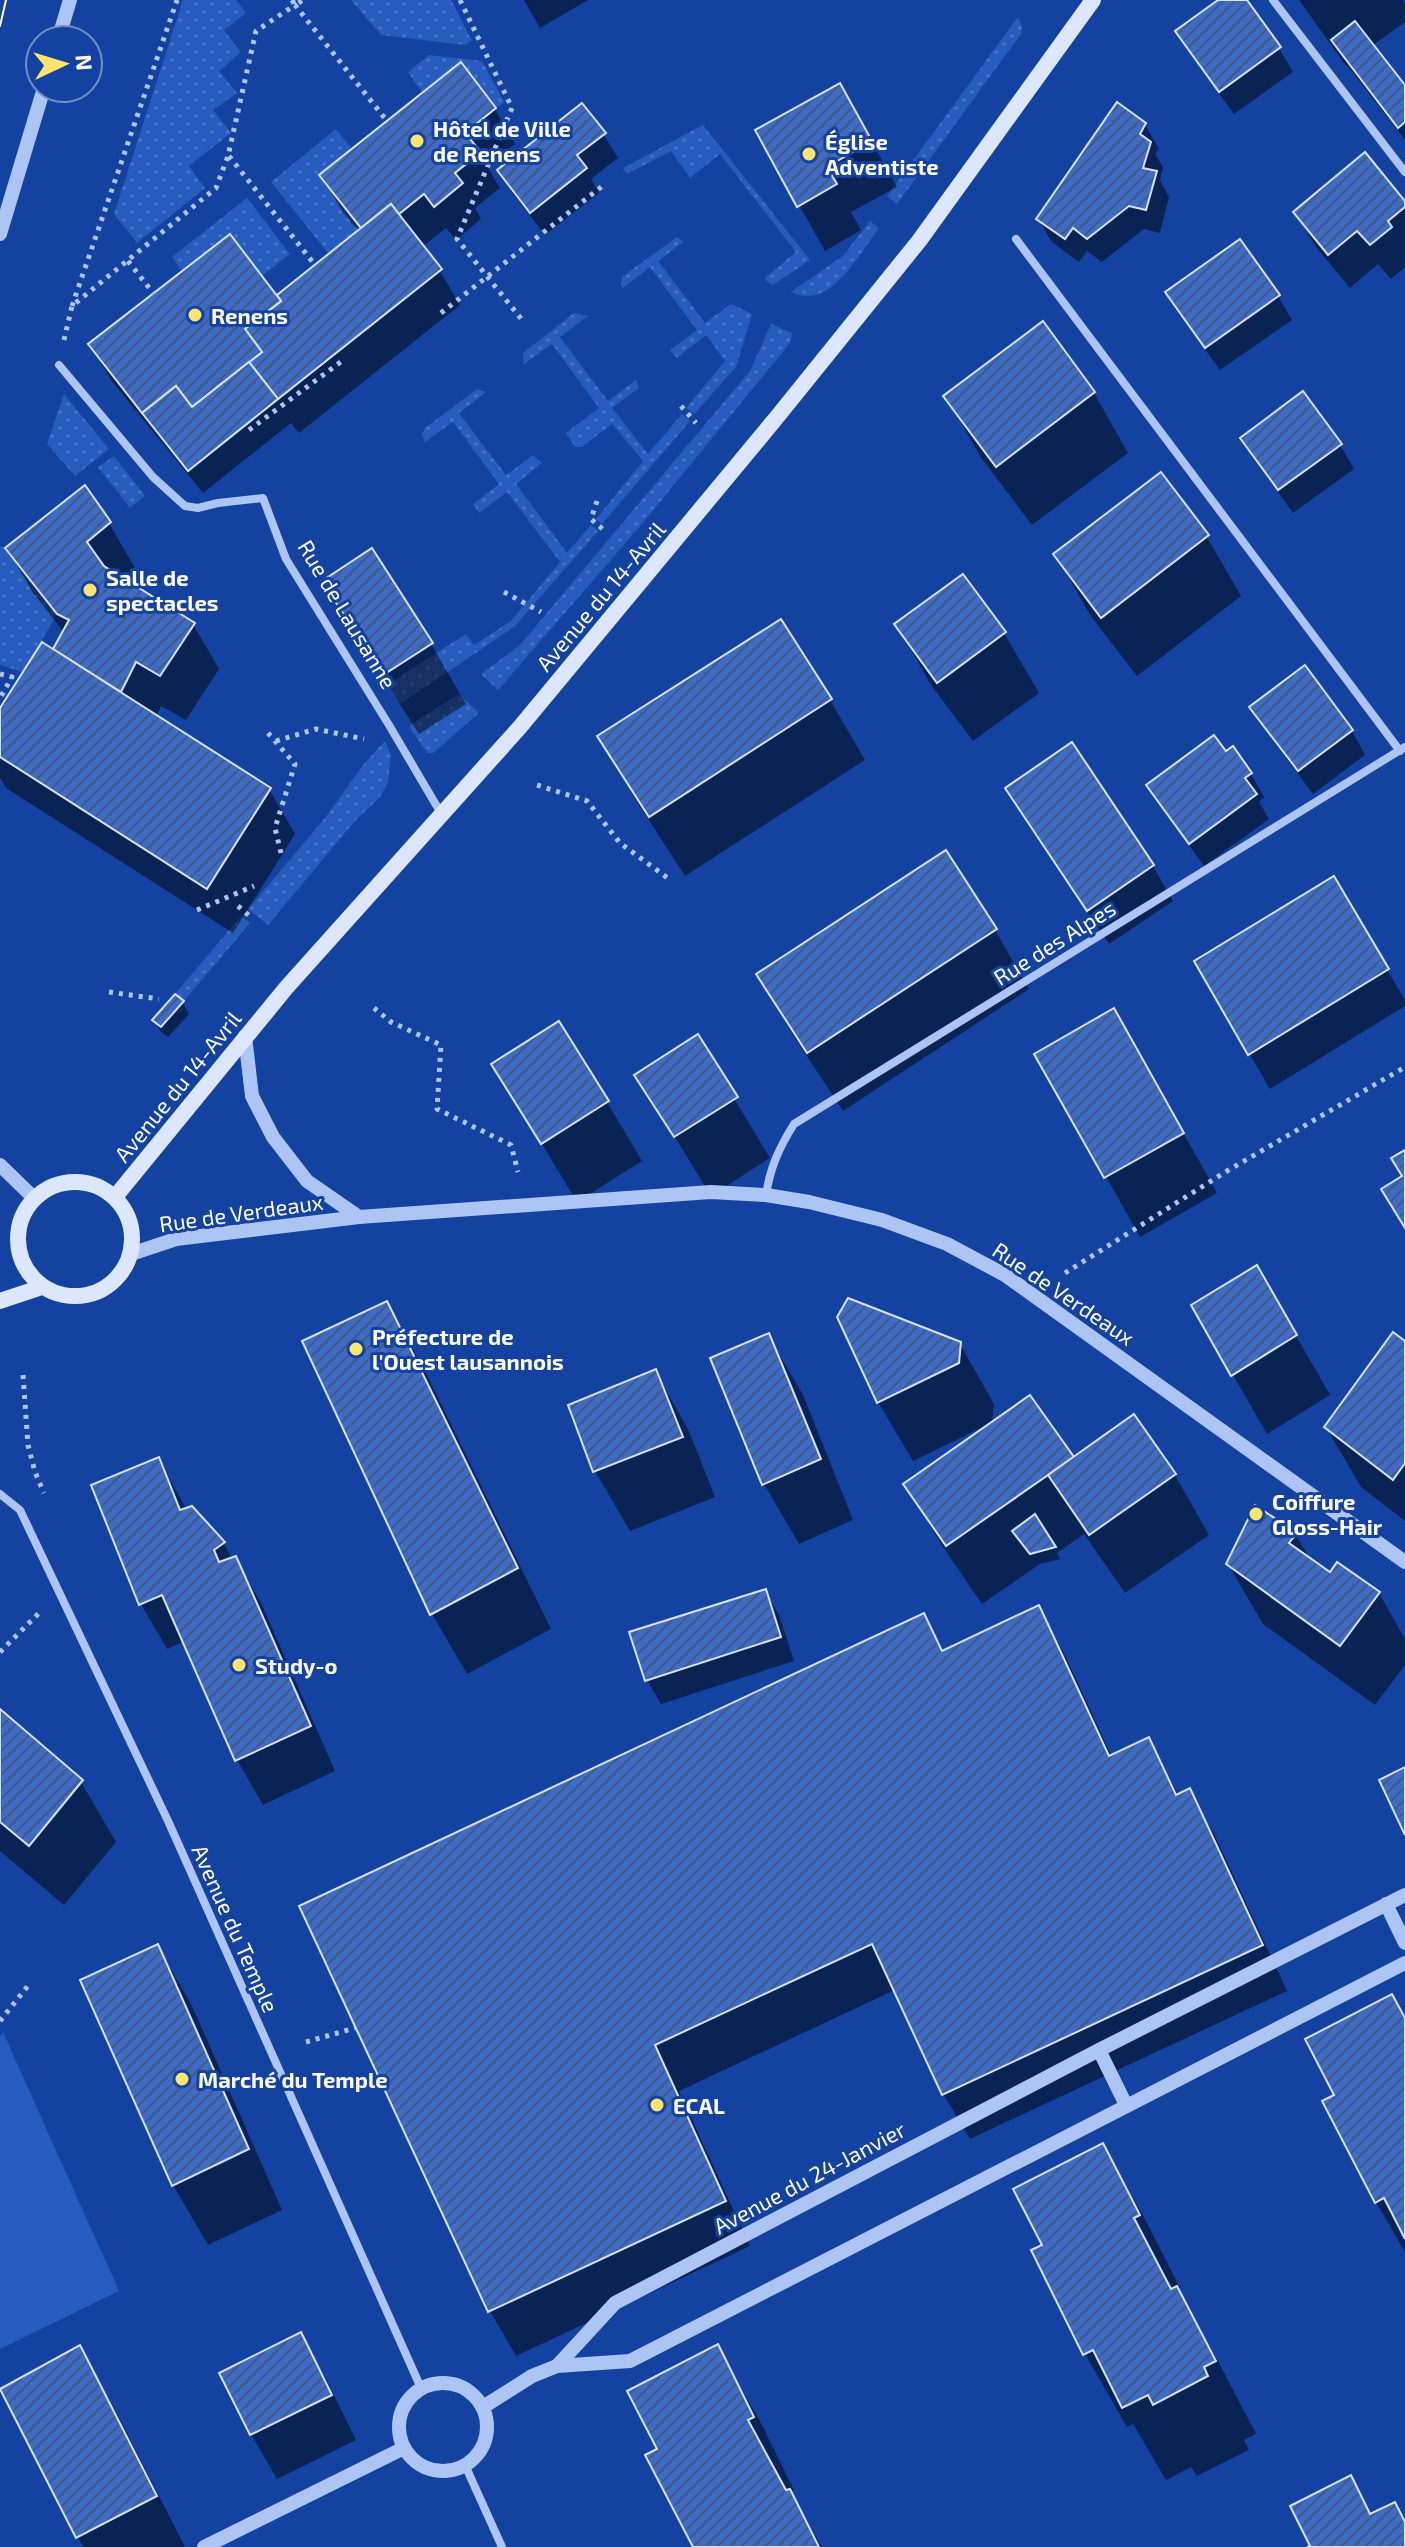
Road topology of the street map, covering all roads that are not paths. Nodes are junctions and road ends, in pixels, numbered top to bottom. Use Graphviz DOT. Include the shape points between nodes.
graph roads {
  1 [pos="70,0"];
  2 [pos="1093,0"];
  3 [pos="1273,0"];
  4 [pos="63,24"];
  5 [pos="39,104"];
  6 [pos="1405,172"];
  7 [pos="0,234"];
  8 [pos="1016,239"];
  9 [pos="59,365"];
  10 [pos="1402,749"];
  11 [pos="442,816"];
  12 [pos="245,1036"];
  13 [pos="0,1165"];
  14 [pos="766,1195"];
  15 [pos="115,1197"];
  16 [pos="34,1198"];
  17 [pos="359,1217"];
  18 [pos="131,1254"];
  19 [pos="42,1287"];
  20 [pos="0,1301"];
  21 [pos="0,1494"];
  22 [pos="1405,1562"];
  23 [pos="1405,1895"];
  24 [pos="1386,1904"];
  25 [pos="1405,1943"];
  26 [pos="1405,1963"];
  27 [pos="1099,2050"];
  28 [pos="1126,2105"];
  29 [pos="557,2366"];
  30 [pos="421,2388"];
  31 [pos="483,2407"];
  32 [pos="404,2448"];
  33 [pos="465,2465"];
  34 [pos="204,2547"];
  35 [pos="502,2547"];
  1 -- 4 [label="street"];
  2 -- 11 [label="main road, Avenue du 14-Avril" via="919,241"];
  3 -- 6 [label="street"];
  5 -- 7 [label="street"];
  8 -- 10 [label="street, Rue des Alpes"];
  9 -- 11 [label="street, Rue de Lausanne" via="153,477 185,506 263,498 286,559"];
  10 -- 14 [label="street, Rue des Alpes" via="794,1124 778,1149"];
  11 -- 12 [label="main road, Avenue du 14-Avril"];
  12 -- 15 [label="main road, Avenue du 14-Avril"];
  12 -- 17 [label="street, Rue de Verdeaux" via="252,1096 273,1137 307,1181"];
  13 -- 16 [label="street"];
  14 -- 17 [label="street, Rue de Verdeaux" via="684,1193"];
  14 -- 22 [label="street, Rue de Verdeaux" via="882,1220 947,1244 1005,1275"];
  15 -- 16 [label="main road, Avenue du 14-Avril" via="100,1187 65,1182"];
  15 -- 18 [label="main road" via="130,1224"];
  16 -- 19 [label="main road" via="18,1228 17,1245 21,1260"];
  17 -- 18 [label="street, Rue de Verdeaux" via="176,1239"];
  18 -- 19 [label="main road" via="114,1281 87,1296 56,1294"];
  19 -- 20 [label="main road"];
  21 -- 30 [label="street, Avenue du Temple" via="20,1510 169,1823"];
  23 -- 24 [label="street, Avenue du 24-Janvier"];
  24 -- 25 [label="street"];
  24 -- 27 [label="street, Avenue du 24-Janvier"];
  26 -- 28 [label="street, Avenue du 24-Janvier"];
  27 -- 28 [label="street"];
  27 -- 29 [label="street, Avenue du 24-Janvier" via="615,2303"];
  28 -- 29 [label="street, Avenue du 24-Janvier" via="630,2361"];
  29 -- 31 [label="street, Avenue du 24-Janvier"];
  30 -- 31 [label="street" via="435,2383 463,2387"];
  30 -- 32 [label="street" via="402,2407 399,2435"];
  31 -- 33 [label="street" via="483,2446"];
  32 -- 33 [label="street" via="412,2460 438,2471"];
  32 -- 34 [label="street"];
  33 -- 35 [label="street"];
}
